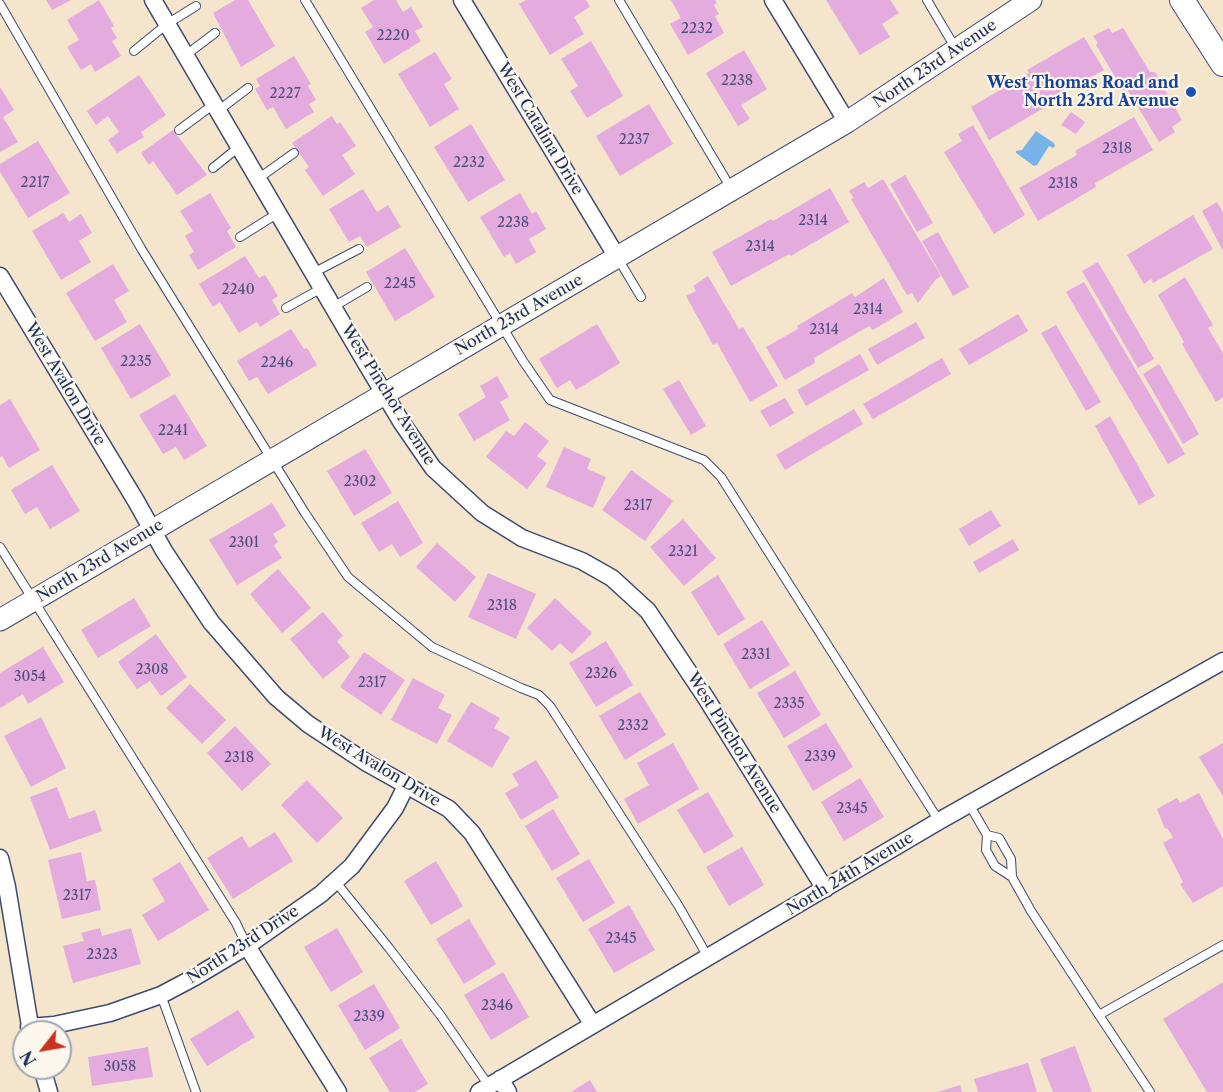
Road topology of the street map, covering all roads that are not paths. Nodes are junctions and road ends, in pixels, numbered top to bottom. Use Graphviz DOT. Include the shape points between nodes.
graph roads {
  1 [pos="153,0"];
  2 [pos="306,0"];
  3 [pos="462,0"];
  4 [pos="619,0"];
  5 [pos="773,0"];
  6 [pos="927,0"];
  7 [pos="1031,0"];
  8 [pos="1182,0"];
  9 [pos="0,4"];
  10 [pos="196,6"];
  11 [pos="167,24"];
  12 [pos="215,33"];
  13 [pos="956,49"];
  14 [pos="134,51"];
  15 [pos="186,55"];
  16 [pos="1223,64"];
  17 [pos="248,88"];
  18 [pos="217,107"];
  19 [pos="847,122"];
  20 [pos="179,130"];
  21 [pos="240,146"];
  22 [pos="294,153"];
  23 [pos="213,168"];
  24 [pos="259,178"];
  25 [pos="732,190"];
  26 [pos="279,213"];
  27 [pos="240,237"];
  28 [pos="359,249"];
  29 [pos="617,257"];
  30 [pos="314,273"];
  31 [pos="0,276"];
  32 [pos="367,287"];
  33 [pos="322,288"];
  34 [pos="641,297"];
  35 [pos="333,307"];
  36 [pos="286,308"];
  37 [pos="502,325"];
  38 [pos="385,393"];
  39 [pos="273,459"];
  40 [pos="152,529"];
  41 [pos="0,547"];
  42 [pos="33,601"];
  43 [pos="0,620"];
  44 [pos="1223,661"];
  45 [pos="406,786"];
  46 [pos="969,804"];
  47 [pos="939,821"];
  48 [pos="987,835"];
  49 [pos="0,858"];
  50 [pos="1012,877"];
  51 [pos="335,881"];
  52 [pos="825,889"];
  53 [pos="1223,945"];
  54 [pos="247,946"];
  55 [pos="708,957"];
  56 [pos="161,995"];
  57 [pos="1099,1015"];
  58 [pos="29,1020"];
  59 [pos="72,1021"];
  60 [pos="593,1025"];
  61 [pos="494,1087"];
  62 [pos="196,1092"];
  63 [pos="338,1092"];
  64 [pos="1150,1092"];
  1 -- 11 [label="street, West Pinchot Avenue"];
  2 -- 37 [label="lane"];
  3 -- 29 [label="street, West Catalina Drive"];
  4 -- 25 [label="lane"];
  5 -- 19 [label="street"];
  6 -- 13 [label="lane"];
  7 -- 13 [label="street, North 23rd Avenue"];
  8 -- 16 [label="main road"];
  9 -- 39 [label="lane" via="142,250"];
  10 -- 11 [label="lane"];
  11 -- 14 [label="lane"];
  11 -- 15 [label="street, West Pinchot Avenue"];
  12 -- 15 [label="lane"];
  13 -- 19 [label="street, North 23rd Avenue"];
  15 -- 18 [label="street, West Pinchot Avenue"];
  17 -- 18 [label="lane"];
  18 -- 20 [label="lane"];
  18 -- 21 [label="street, West Pinchot Avenue"];
  19 -- 25 [label="street, North 23rd Avenue"];
  21 -- 23 [label="lane"];
  21 -- 24 [label="street, West Pinchot Avenue"];
  22 -- 24 [label="lane"];
  24 -- 26 [label="street, West Pinchot Avenue"];
  25 -- 29 [label="street, North 23rd Avenue"];
  26 -- 27 [label="lane"];
  26 -- 30 [label="street, West Pinchot Avenue"];
  28 -- 30 [label="lane"];
  29 -- 34 [label="lane"];
  29 -- 37 [label="street, North 23rd Avenue"];
  30 -- 33 [label="street, West Pinchot Avenue"];
  31 -- 40 [label="street, West Avalon Drive"];
  32 -- 35 [label="lane"];
  33 -- 35 [label="street, West Pinchot Avenue"];
  33 -- 36 [label="lane"];
  35 -- 38 [label="street, West Pinchot Avenue"];
  37 -- 38 [label="street, North 23rd Avenue"];
  37 -- 47 [label="lane" via="550,400 704,460 721,477"];
  38 -- 39 [label="street, North 23rd Avenue"];
  38 -- 52 [label="street, West Pinchot Avenue" via="433,468 482,513 522,538 582,561 612,578 648,611"];
  39 -- 40 [label="street, North 23rd Avenue"];
  39 -- 55 [label="lane" via="348,577 432,647 539,695 550,706"];
  40 -- 42 [label="street, North 23rd Avenue"];
  40 -- 45 [label="street, West Avalon Drive" via="211,622 276,697 308,724"];
  41 -- 42 [label="lane"];
  42 -- 43 [label="street, North 23rd Avenue"];
  42 -- 54 [label="lane"];
  44 -- 46 [label="street, North 24th Avenue"];
  45 -- 51 [label="street, North 23rd Drive" via="383,825 352,866"];
  45 -- 60 [label="street, West Avalon Drive" via="449,809 472,834"];
  46 -- 47 [label="street, North 24th Avenue"];
  46 -- 48 [label="lane"];
  47 -- 52 [label="street, North 24th Avenue"];
  48 -- 50 [label="lane" via="986,850 994,866"];
  48 -- 50 [label="lane" via="999,838 1011,859"];
  49 -- 58 [label="street"];
  50 -- 57 [label="lane"];
  51 -- 54 [label="street, North 23rd Drive"];
  51 -- 61 [label="lane"];
  52 -- 55 [label="street, North 24th Avenue"];
  53 -- 57 [label="lane"];
  54 -- 56 [label="street, North 23rd Drive"];
  54 -- 63 [label="street"];
  55 -- 60 [label="street, North 24th Avenue"];
  56 -- 59 [label="street, North 23rd Drive"];
  56 -- 62 [label="lane"];
  57 -- 64 [label="lane"];
  60 -- 61 [label="street, North 24th Avenue"];
}
